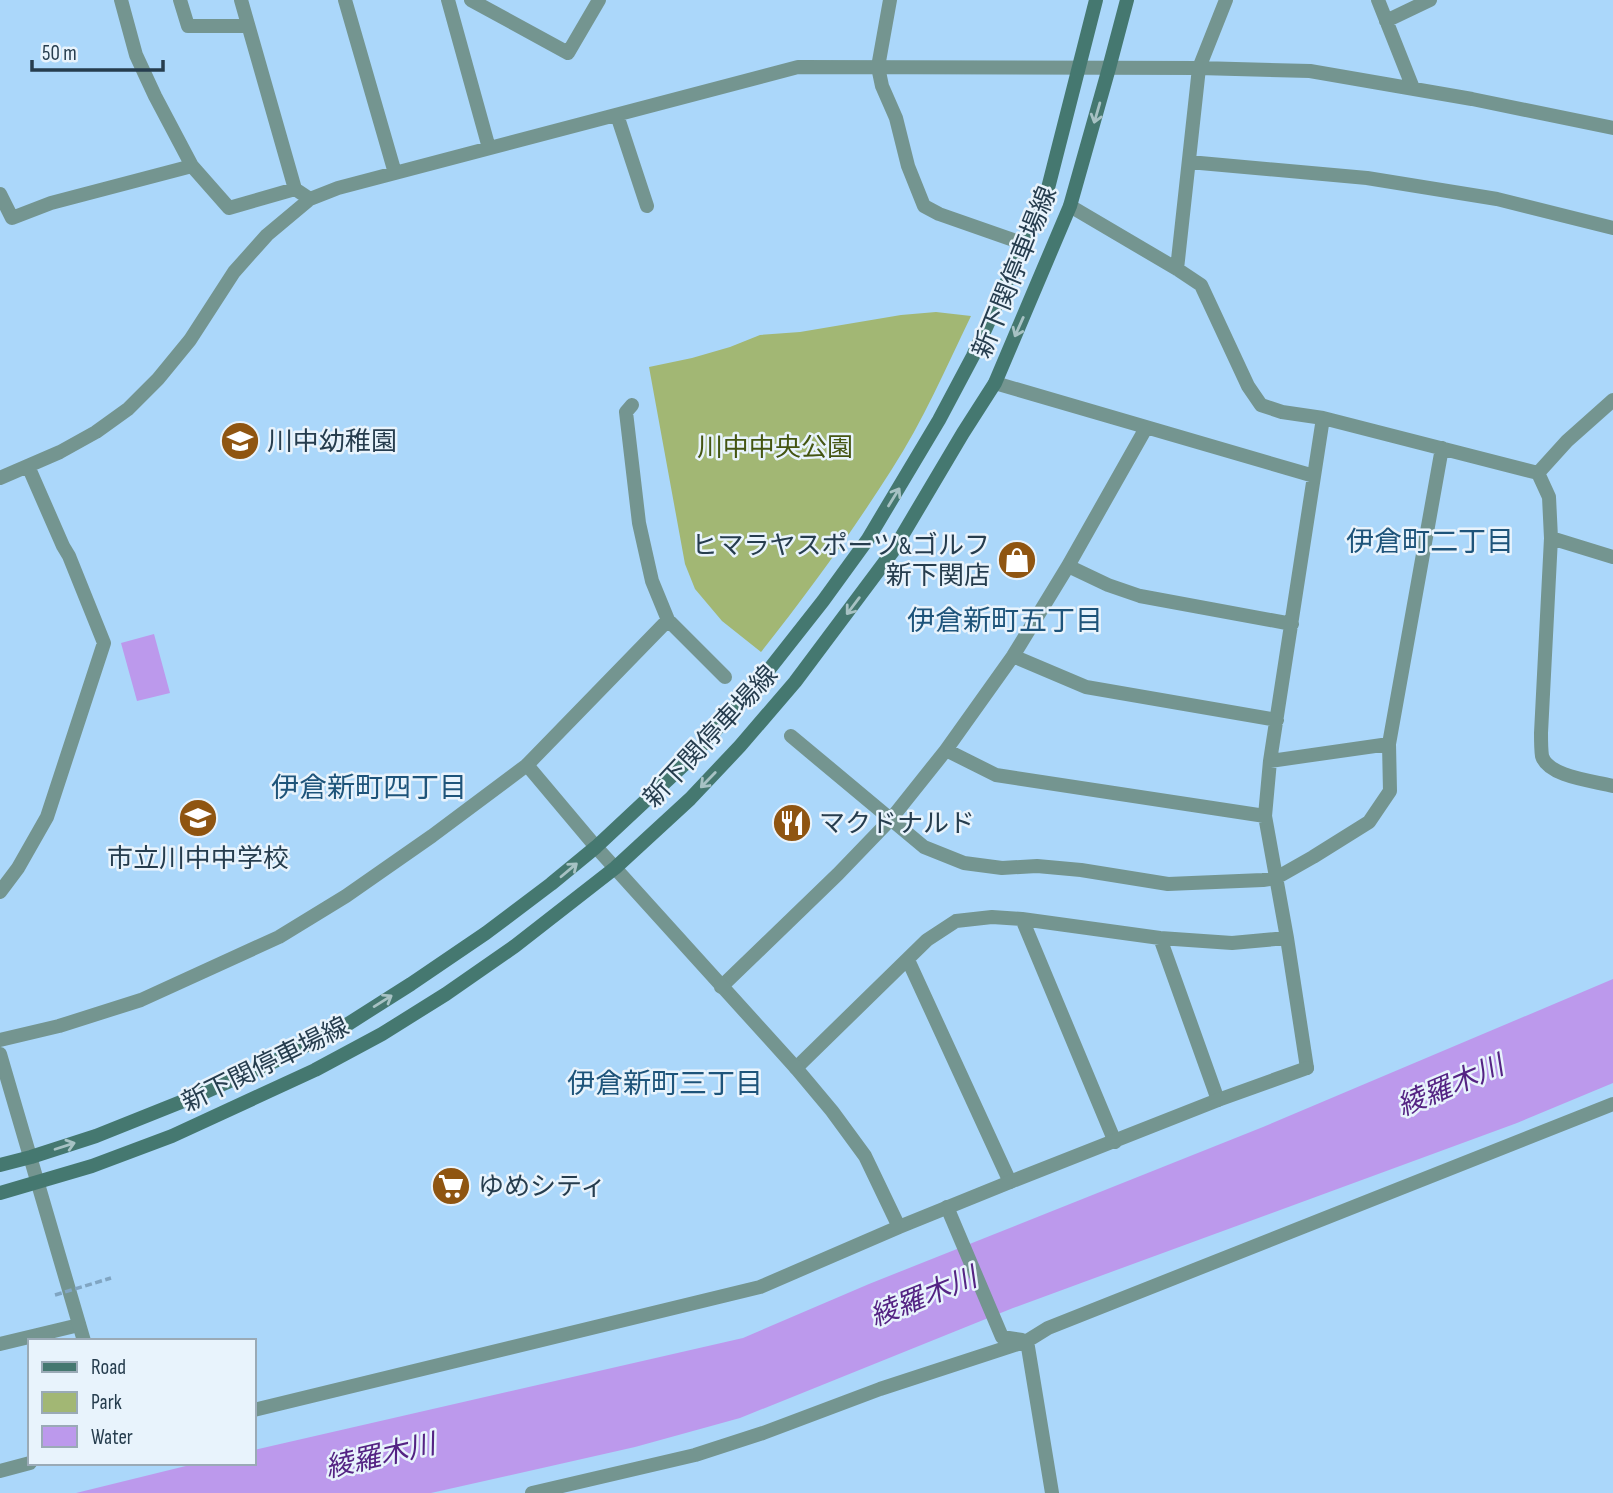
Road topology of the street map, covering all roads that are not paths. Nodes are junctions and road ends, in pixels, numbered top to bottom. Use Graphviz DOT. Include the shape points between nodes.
graph roads {
  1 [pos="121,0"];
  2 [pos="180,0"];
  3 [pos="241,0"];
  4 [pos="345,0"];
  5 [pos="448,0"];
  6 [pos="471,0"];
  7 [pos="599,0"];
  8 [pos="890,0"];
  9 [pos="1096,0"];
  10 [pos="1127,0"];
  11 [pos="1226,0"];
  12 [pos="1378,0"];
  13 [pos="1430,0"];
  14 [pos="1386,21"];
  15 [pos="248,26"];
  16 [pos="878,66"];
  17 [pos="1079,67"];
  18 [pos="1110,68"];
  19 [pos="1199,68"];
  20 [pos="1413,88"];
  21 [pos="617,115"];
  22 [pos="1613,128"];
  23 [pos="489,148"];
  24 [pos="1189,162"];
  25 [pos="192,166"];
  26 [pos="395,173"];
  27 [pos="295,189"];
  28 [pos="0,194"];
  29 [pos="310,199"];
  30 [pos="647,206"];
  31 [pos="1070,206"];
  32 [pos="1613,228"];
  33 [pos="1025,244"];
  34 [pos="1177,269"];
  35 [pos="995,383"];
  36 [pos="1613,400"];
  37 [pos="632,405"];
  38 [pos="1323,418"];
  39 [pos="1146,428"];
  40 [pos="1442,448"];
  41 [pos="28,466"];
  42 [pos="1538,472"];
  43 [pos="1314,477"];
  44 [pos="0,478"];
  45 [pos="1551,538"];
  46 [pos="1613,557"];
  47 [pos="1068,566"];
  48 [pos="668,620"];
  49 [pos="1292,624"];
  50 [pos="1013,656"];
  51 [pos="725,677"];
  52 [pos="1277,720"];
  53 [pos="791,736"];
  54 [pos="1389,744"];
  55 [pos="946,751"];
  56 [pos="1270,761"];
  57 [pos="527,765"];
  58 [pos="1613,786"];
  59 [pos="1265,816"];
  60 [pos="891,820"];
  61 [pos="596,847"];
  62 [pos="615,868"];
  63 [pos="1276,877"];
  64 [pos="0,892"];
  65 [pos="1022,919"];
  66 [pos="1160,938"];
  67 [pos="1287,938"];
  68 [pos="908,960"];
  69 [pos="721,987"];
  70 [pos="0,1040"];
  71 [pos="0,1054"];
  72 [pos="796,1068"];
  73 [pos="1218,1100"];
  74 [pos="1613,1104"];
  75 [pos="1115,1142"];
  76 [pos="31,1157"];
  77 [pos="0,1165"];
  78 [pos="38,1181"];
  79 [pos="1010,1182"];
  80 [pos="0,1193"];
  81 [pos="947,1207"];
  82 [pos="899,1227"];
  83 [pos="79,1325"];
  84 [pos="83,1339"];
  85 [pos="1027,1341"];
  86 [pos="0,1344"];
  87 [pos="256,1409"];
  88 [pos="28,1464"];
  89 [pos="0,1471"];
  90 [pos="532,1493"];
  91 [pos="1052,1493"];
  1 -- 25 [label="street" via="136,55"];
  2 -- 15 [label="street" via="188,26"];
  3 -- 15 [label="street"];
  4 -- 26 [label="street"];
  5 -- 23 [label="street"];
  6 -- 7 [label="street" via="568,53"];
  8 -- 16 [label="street"];
  9 -- 17 [label="main road, 新下関停車場線"];
  10 -- 18 [label="main road, 新下関停車場線"];
  11 -- 19 [label="street"];
  12 -- 14 [label="street"];
  13 -- 14 [label="street"];
  14 -- 20 [label="street"];
  15 -- 27 [label="street"];
  16 -- 17 [label="street"];
  16 -- 21 [label="street" via="798,67"];
  16 -- 33 [label="street" via="924,206"];
  17 -- 18 [label="street"];
  17 -- 33 [label="main road, 新下関停車場線" via="1046,196"];
  18 -- 19 [label="street"];
  18 -- 31 [label="main road, 新下関停車場線, one-way"];
  19 -- 20 [label="street" via="1310,71"];
  19 -- 24 [label="street"];
  20 -- 22 [label="street"];
  21 -- 23 [label="street"];
  21 -- 30 [label="street"];
  23 -- 26 [label="street"];
  24 -- 32 [label="street" via="1380,180 1497,199"];
  24 -- 34 [label="street"];
  25 -- 27 [label="street" via="229,208"];
  25 -- 28 [label="street" via="12,218"];
  26 -- 29 [label="street"];
  27 -- 29 [label="street"];
  29 -- 41 [label="street" via="267,235 234,272 190,341 128,409 96,432"];
  31 -- 34 [label="street"];
  31 -- 35 [label="main road, 新下関停車場線, one-way"];
  61 -- 33 [label="main road, 新下関停車場線, one-way" via="687,762 760,681 868,539 939,421"];
  34 -- 38 [label="street" via="1201,285 1261,405"];
  35 -- 39 [label="street"];
  35 -- 62 [label="main road, 新下関停車場線, one-way" via="893,551 795,682 690,799"];
  36 -- 42 [label="street"];
  37 -- 48 [label="street" via="626,412 639,523 652,582"];
  38 -- 40 [label="street"];
  38 -- 43 [label="street"];
  39 -- 43 [label="street"];
  39 -- 47 [label="street"];
  40 -- 42 [label="street"];
  40 -- 54 [label="street"];
  41 -- 44 [label="street"];
  41 -- 64 [label="street" via="104,643 47,817"];
  42 -- 45 [label="street" via="1549,497"];
  43 -- 49 [label="street"];
  45 -- 46 [label="street"];
  45 -- 58 [label="street" via="1542,756 1556,772"];
  47 -- 49 [label="street" via="1140,597"];
  47 -- 50 [label="street"];
  48 -- 51 [label="street"];
  48 -- 57 [label="street"];
  49 -- 52 [label="street"];
  50 -- 52 [label="street" via="1086,687"];
  50 -- 55 [label="street"];
  52 -- 56 [label="street"];
  53 -- 60 [label="street"];
  54 -- 56 [label="street"];
  54 -- 63 [label="street" via="1390,792 1369,822"];
  55 -- 59 [label="street" via="996,775"];
  55 -- 60 [label="street"];
  56 -- 59 [label="street"];
  57 -- 61 [label="street"];
  57 -- 70 [label="street" via="346,896 279,937 141,1000"];
  59 -- 63 [label="street"];
  60 -- 63 [label="street" via="924,848 964,863 1081,870 1168,884"];
  60 -- 69 [label="street"];
  61 -- 62 [label="street"];
  76 -- 61 [label="main road, 新下関停車場線, one-way" via="196,1097 348,1024 486,933"];
  62 -- 69 [label="street"];
  62 -- 78 [label="main road, 新下関停車場線" via="446,994 316,1070 172,1136"];
  63 -- 67 [label="street"];
  65 -- 66 [label="street"];
  65 -- 68 [label="street" via="956,921 927,940"];
  65 -- 75 [label="street"];
  66 -- 67 [label="street" via="1232,943"];
  66 -- 73 [label="street"];
  67 -- 73 [label="street" via="1307,1068"];
  68 -- 72 [label="street"];
  68 -- 79 [label="street"];
  69 -- 72 [label="street"];
  71 -- 76 [label="street"];
  72 -- 82 [label="street" via="865,1156"];
  73 -- 75 [label="street"];
  74 -- 85 [label="street" via="1048,1328"];
  75 -- 79 [label="street"];
  76 -- 77 [label="main road, 新下関停車場線"];
  76 -- 78 [label="street"];
  78 -- 80 [label="main road, 新下関停車場線"];
  78 -- 83 [label="street"];
  79 -- 81 [label="street"];
  81 -- 82 [label="street"];
  81 -- 85 [label="street" via="1002,1337"];
  82 -- 87 [label="street" via="760,1287"];
  83 -- 84 [label="street"];
  83 -- 86 [label="street"];
  85 -- 90 [label="street" via="695,1455"];
  85 -- 91 [label="street"];
  88 -- 89 [label="street"];
}
